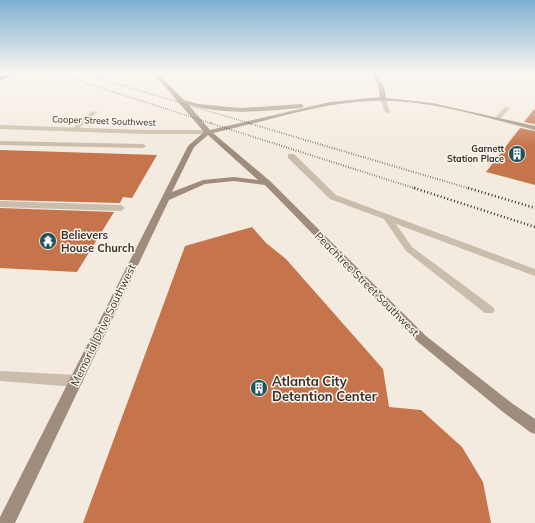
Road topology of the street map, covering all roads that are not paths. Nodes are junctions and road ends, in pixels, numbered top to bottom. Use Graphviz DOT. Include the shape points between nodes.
graph roads {
  1 [pos="179,97"];
  2 [pos="383,99"];
  3 [pos="182,101"];
  4 [pos="332,104"];
  5 [pos="507,108"];
  6 [pos="94,112"];
  7 [pos="388,112"];
  8 [pos="497,119"];
  9 [pos="0,127"];
  10 [pos="535,128"];
  11 [pos="74,130"];
  12 [pos="208,132"];
  13 [pos="0,143"];
  14 [pos="143,146"];
  15 [pos="291,156"];
  16 [pos="267,183"];
  17 [pos="164,199"];
  18 [pos="0,204"];
  19 [pos="121,208"];
  20 [pos="386,216"];
  21 [pos="535,273"];
  22 [pos="489,310"];
  23 [pos="0,376"];
  24 [pos="76,381"];
  25 [pos="535,427"];
  26 [pos="6,523"];
  1 -- 3 [label="main road, Peachtree Street Southwest"];
  2 -- 4 [label="main road"];
  2 -- 7 [label="street"];
  2 -- 8 [label="main road" via="426,104"];
  3 -- 4 [label="main road" via="196,106 230,110"];
  3 -- 12 [label="main road, Peachtree Street Southwest"];
  4 -- 12 [label="main road"];
  5 -- 8 [label="street"];
  6 -- 11 [label="street"];
  8 -- 10 [label="main road"];
  9 -- 11 [label="street, Cooper Street Southwest"];
  11 -- 12 [label="street, Cooper Street Southwest"];
  12 -- 16 [label="main road, Peachtree Street Southwest"];
  12 -- 17 [label="main road, Memorial Drive Southwest" via="191,146"];
  13 -- 14 [label="street"];
  15 -- 20 [label="street" via="333,197"];
  16 -- 17 [label="main road" via="234,179 203,182"];
  16 -- 25 [label="main road, Peachtree Street Southwest" via="422,339"];
  17 -- 24 [label="main road, Memorial Drive Southwest"];
  18 -- 19 [label="street"];
  20 -- 21 [label="street"];
  20 -- 22 [label="street" via="409,249"];
  23 -- 24 [label="street"];
  24 -- 26 [label="main road, Memorial Drive Southwest"];
}
